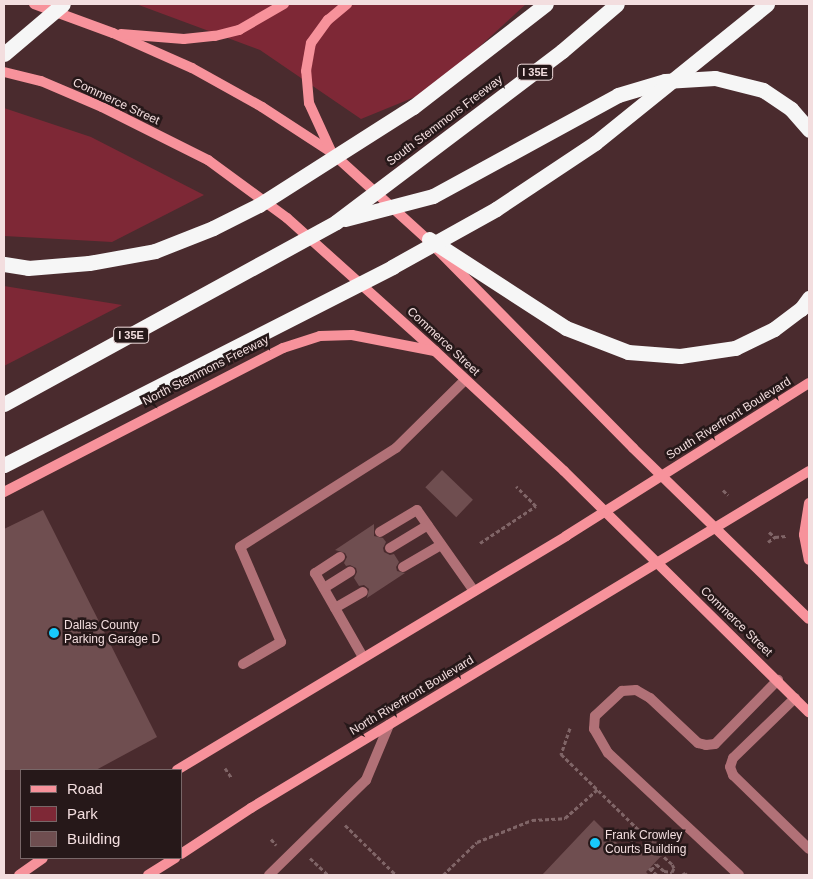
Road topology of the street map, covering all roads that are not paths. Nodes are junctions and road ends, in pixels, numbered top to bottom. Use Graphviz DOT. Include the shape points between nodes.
graph roads {
  1 [pos="34,4"];
  2 [pos="63,4"];
  3 [pos="284,4"];
  4 [pos="348,4"];
  5 [pos="617,4"];
  6 [pos="767,4"];
  7 [pos="544,5"];
  8 [pos="113,33"];
  9 [pos="4,54"];
  10 [pos="4,72"];
  11 [pos="809,130"];
  12 [pos="331,152"];
  13 [pos="336,222"];
  14 [pos="426,238"];
  15 [pos="4,264"];
  16 [pos="809,298"];
  17 [pos="435,351"];
  18 [pos="465,380"];
  19 [pos="809,383"];
  20 [pos="4,404"];
  21 [pos="4,465"];
  22 [pos="809,471"];
  23 [pos="662,476"];
  24 [pos="4,492"];
  25 [pos="809,503"];
  26 [pos="605,512"];
  27 [pos="428,525"];
  28 [pos="715,528"];
  29 [pos="380,532"];
  30 [pos="441,545"];
  31 [pos="390,548"];
  32 [pos="340,558"];
  33 [pos="809,560"];
  34 [pos="658,563"];
  35 [pos="403,567"];
  36 [pos="350,572"];
  37 [pos="324,588"];
  38 [pos="474,591"];
  39 [pos="363,592"];
  40 [pos="335,608"];
  41 [pos="809,619"];
  42 [pos="363,657"];
  43 [pos="244,664"];
  44 [pos="778,680"];
  45 [pos="795,698"];
  46 [pos="809,713"];
  47 [pos="389,725"];
  48 [pos="179,769"];
  49 [pos="809,848"];
  50 [pos="182,853"];
  51 [pos="42,859"];
  52 [pos="173,859"];
  53 [pos="19,875"];
  54 [pos="148,875"];
  55 [pos="269,875"];
  56 [pos="739,875"];
  1 -- 8 [label="main road"];
  2 -- 9 [label="highway"];
  3 -- 8 [label="main road" via="246,27 215,36 184,39"];
  4 -- 12 [label="main road" via="328,20 311,43 306,72 309,103"];
  5 -- 13 [label="highway, South Stemmons Freeway / I 35E" via="562,51"];
  6 -- 21 [label="highway" via="595,143 496,209 392,267"];
  7 -- 15 [label="highway" via="413,107 259,206 156,252 89,264 28,268"];
  8 -- 12 [label="main road" via="192,68 262,107"];
  10 -- 17 [label="main road, Commerce Street" via="41,81 102,107 208,160 287,218"];
  11 -- 13 [label="highway" via="791,109 763,90 715,78 664,81 618,95 433,196"];
  12 -- 14 [label="main road"];
  13 -- 20 [label="highway, I 35E"];
  14 -- 16 [label="highway" via="566,328 628,352 680,356 735,348 774,329 801,309"];
  14 -- 23 [label="main road"];
  17 -- 18 [label="main road, Commerce Street"];
  17 -- 24 [label="main road, North Stemmons Freeway" via="352,335 320,336 283,348"];
  18 -- 26 [label="main road, Commerce Street"];
  18 -- 43 [label="lane" via="396,448 240,547 280,642"];
  19 -- 23 [label="main road, South Riverfront Boulevard"];
  22 -- 28 [label="main road"];
  23 -- 26 [label="main road, South Riverfront Boulevard"];
  23 -- 28 [label="main road"];
  25 -- 33 [label="main road" via="804,535"];
  26 -- 34 [label="main road, Commerce Street"];
  26 -- 38 [label="main road"];
  27 -- 29 [label="lane" via="417,510"];
  27 -- 30 [label="lane"];
  27 -- 31 [label="lane"];
  28 -- 34 [label="main road, North Riverfront Boulevard"];
  28 -- 41 [label="main road"];
  30 -- 35 [label="lane"];
  30 -- 38 [label="lane"];
  32 -- 37 [label="lane" via="315,573"];
  34 -- 44 [label="main road, Commerce Street"];
  34 -- 47 [label="main road, North Riverfront Boulevard"];
  36 -- 37 [label="lane"];
  37 -- 40 [label="lane"];
  38 -- 42 [label="main road"];
  39 -- 40 [label="lane"];
  40 -- 42 [label="lane"];
  42 -- 48 [label="main road"];
  44 -- 45 [label="main road, Commerce Street"];
  44 -- 56 [label="lane" via="715,744 706,746 698,743 650,698 636,690 622,691 595,716 594,729 608,753"];
  45 -- 46 [label="main road, Commerce Street"];
  45 -- 49 [label="lane" via="733,758 730,767 733,775"];
  47 -- 50 [label="main road, North Riverfront Boulevard"];
  47 -- 55 [label="lane" via="366,780"];
  51 -- 53 [label="main road"];
  52 -- 54 [label="main road"];
}
